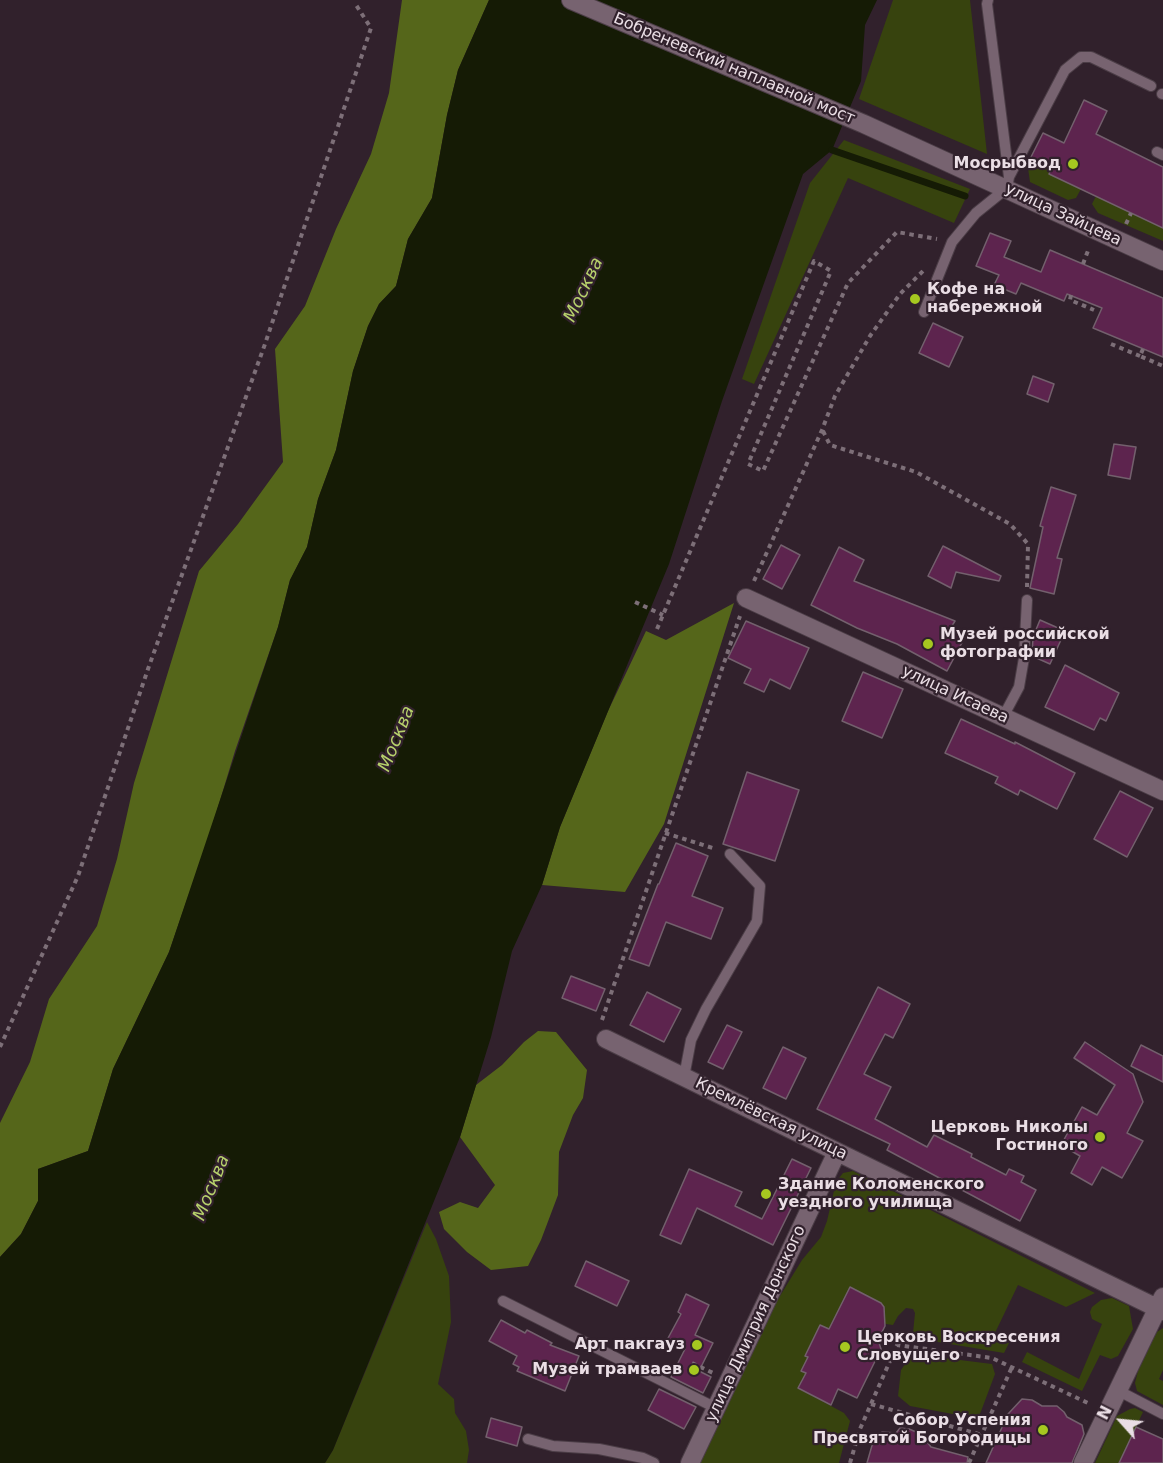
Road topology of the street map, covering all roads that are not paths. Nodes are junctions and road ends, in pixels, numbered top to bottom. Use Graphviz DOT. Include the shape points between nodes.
graph roads {
  1 [pos="571,0"];
  2 [pos="988,0"];
  3 [pos="1151,86"];
  4 [pos="864,124"];
  5 [pos="1008,183"];
  6 [pos="1163,261"];
  7 [pos="924,312"];
  8 [pos="746,598"];
  9 [pos="1027,600"];
  10 [pos="1003,717"];
  11 [pos="1163,791"];
  12 [pos="730,854"];
  13 [pos="606,1039"];
  14 [pos="684,1077"];
  15 [pos="837,1152"];
  16 [pos="502,1301"];
  17 [pos="1161,1305"];
  18 [pos="1117,1390"];
  19 [pos="716,1408"];
  20 [pos="1163,1414"];
  21 [pos="528,1439"];
  22 [pos="654,1463"];
  23 [pos="690,1463"];
  24 [pos="1083,1463"];
  1 -- 4 [label="street, Бобреневский наплавной мост"];
  2 -- 5 [label="lane"];
  3 -- 5 [label="lane" via="1091,57 1081,57 1065,70"];
  4 -- 5 [label="street, улица Зайцева" via="978,175"];
  5 -- 6 [label="street, улица Зайцева"];
  5 -- 7 [label="lane" via="952,242"];
  8 -- 10 [label="street, улица Исаева"];
  9 -- 10 [label="lane" via="1019,687"];
  10 -- 11 [label="street, улица Исаева"];
  12 -- 14 [label="lane" via="760,886 757,921 691,1040"];
  13 -- 14 [label="street, Кремлёвская улица"];
  14 -- 15 [label="street, Кремлёвская улица"];
  15 -- 17 [label="street, Кремлёвская улица"];
  15 -- 19 [label="street, улица Дмитрия Донского"];
  16 -- 19 [label="lane"];
  17 -- 18 [label="street"];
  18 -- 20 [label="lane"];
  18 -- 24 [label="street"];
  19 -- 23 [label="street, улица Дмитрия Донского"];
  21 -- 22 [label="lane" via="553,1446 599,1449"];
}
